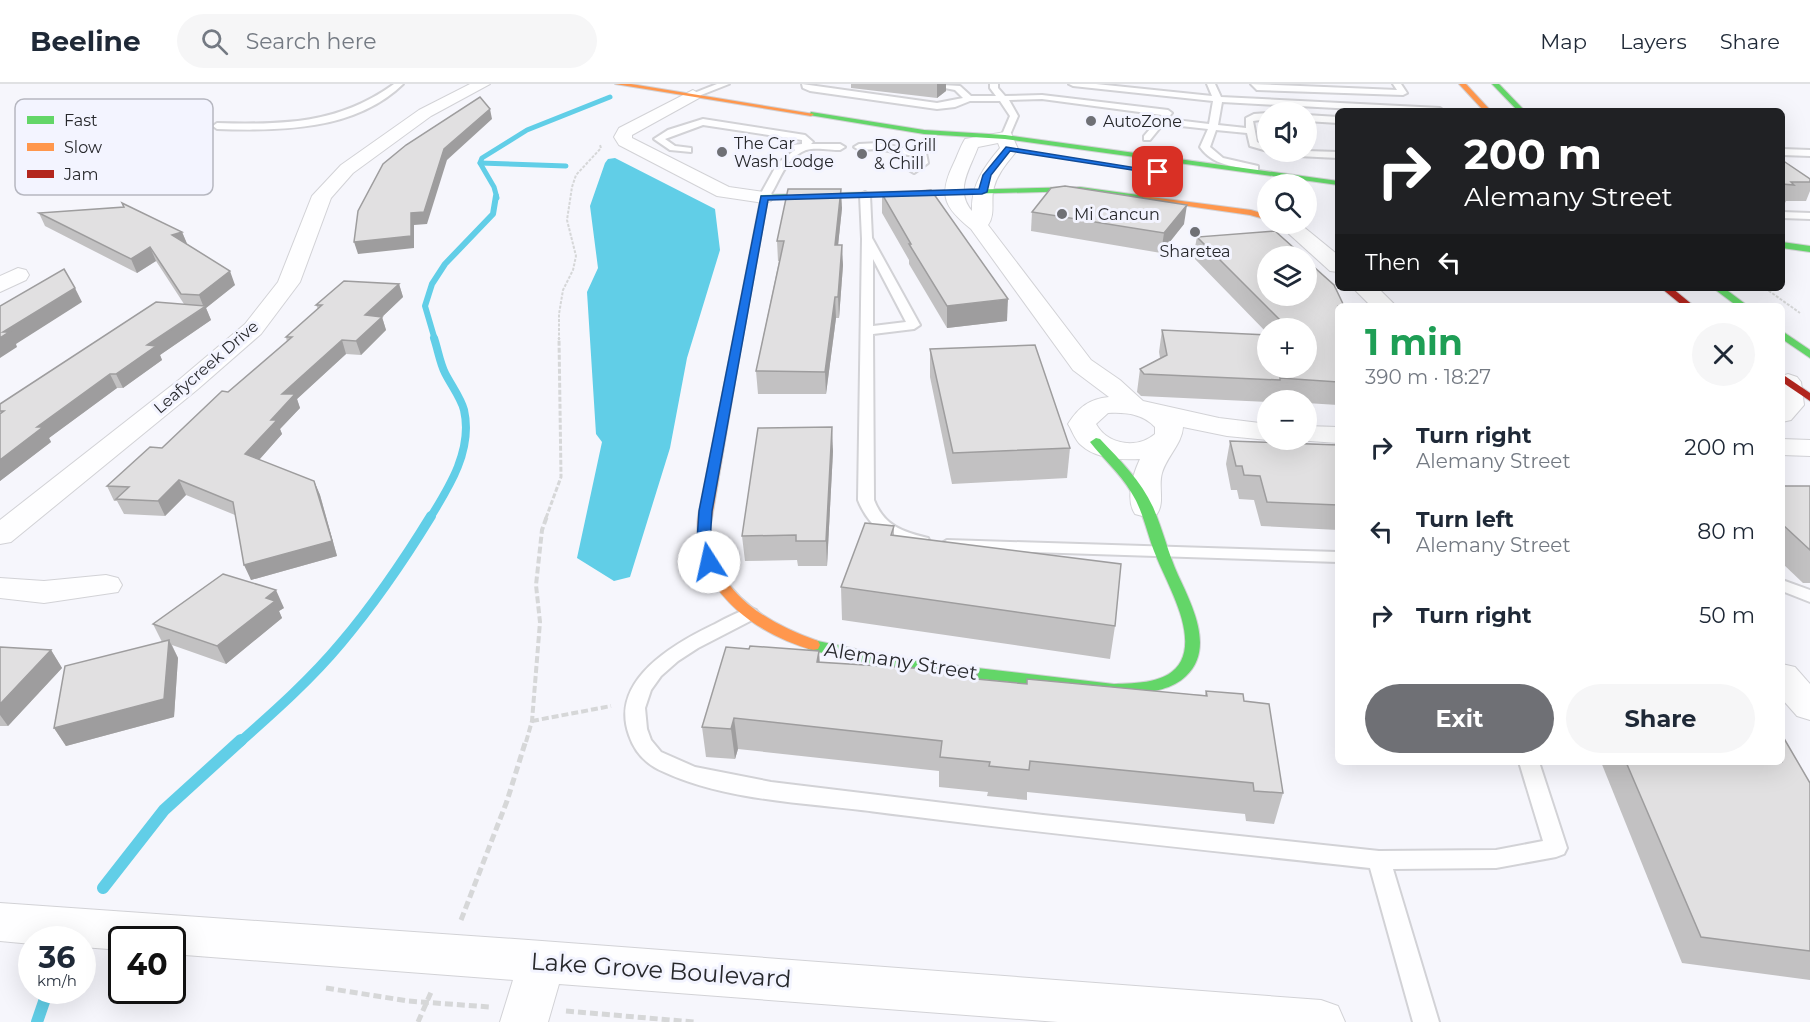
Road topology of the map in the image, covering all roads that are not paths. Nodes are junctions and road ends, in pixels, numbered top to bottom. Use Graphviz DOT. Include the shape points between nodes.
graph roads {
  1 [pos="399,84"];
  2 [pos="482,84"];
  3 [pos="618,84"];
  4 [pos="725,84"];
  5 [pos="806,84"];
  6 [pos="828,84"];
  7 [pos="928,84"];
  8 [pos="994,84"];
  9 [pos="1072,84"];
  10 [pos="1211,84"];
  11 [pos="1255,84"];
  12 [pos="1396,84"];
  13 [pos="1462,84"];
  14 [pos="1495,84"];
  15 [pos="837,85"];
  16 [pos="1344,92"];
  17 [pos="693,95"];
  18 [pos="1003,98"];
  19 [pos="969,99"];
  20 [pos="1218,99"];
  21 [pos="955,104"];
  22 [pos="1339,108"];
  23 [pos="1352,108"];
  24 [pos="1485,108"];
  25 [pos="1519,108"];
  26 [pos="1257,117"];
  27 [pos="1317,119"];
  28 [pos="1335,120"];
  29 [pos="1161,121"];
  30 [pos="217,126"];
  31 [pos="1213,127"];
  32 [pos="1250,131"];
  33 [pos="924,132"];
  34 [pos="1147,138"];
  35 [pos="971,143"];
  36 [pos="1007,143"];
  37 [pos="1257,146"];
  38 [pos="840,147"];
  39 [pos="859,147"];
  40 [pos="804,148"];
  41 [pos="688,150"];
  42 [pos="1785,152"];
  43 [pos="1810,153"];
  44 [pos="1317,154"];
  45 [pos="1335,155"];
  46 [pos="749,161"];
  47 [pos="781,166"];
  48 [pos="914,170"];
  49 [pos="1273,174"];
  50 [pos="1278,174"];
  51 [pos="1317,180"];
  52 [pos="1335,183"];
  53 [pos="1257,185"];
  54 [pos="982,192"];
  55 [pos="952,193"];
  56 [pos="1317,194"];
  57 [pos="865,195"];
  58 [pos="764,197"];
  59 [pos="1335,197"];
  60 [pos="1257,215"];
  61 [pos="1785,215"];
  62 [pos="1810,216"];
  63 [pos="978,225"];
  64 [pos="1300,234"];
  65 [pos="867,239"];
  66 [pos="1785,245"];
  67 [pos="1810,249"];
  68 [pos="1785,259"];
  69 [pos="1810,262"];
  70 [pos="1335,263"];
  71 [pos="1368,291"];
  72 [pos="1670,291"];
  73 [pos="1722,291"];
  74 [pos="1382,303"];
  75 [pos="1685,303"];
  76 [pos="1739,303"];
  77 [pos="865,331"];
  78 [pos="1785,336"];
  79 [pos="1810,355"];
  80 [pos="1082,365"];
  81 [pos="1785,380"];
  82 [pos="1810,398"];
  83 [pos="1145,409"];
  84 [pos="1785,411"];
  85 [pos="1089,412"];
  86 [pos="1256,431"];
  87 [pos="1317,434"];
  88 [pos="1335,435"];
  89 [pos="1096,442"];
  90 [pos="1163,444"];
  91 [pos="1785,447"];
  92 [pos="1810,448"];
  93 [pos="1146,508"];
  94 [pos="0,535"];
  95 [pos="1160,550"];
  96 [pos="1335,557"];
  97 [pos="106,585"];
  98 [pos="1785,586"];
  99 [pos="0,588"];
  100 [pos="1810,596"];
  101 [pos="750,614"];
  102 [pos="1785,679"];
  103 [pos="1810,707"];
  104 [pos="1530,765"];
  105 [pos="1379,860"];
  106 [pos="0,922"];
  107 [pos="542,961"];
  108 [pos="524,1022"];
  109 [pos="1321,1022"];
  110 [pos="1426,1022"];
  1 -- 30 [label="lane" via="369,105 333,118 288,127"];
  2 -- 94 [label="street, Leafycreek Drive" via="425,113 347,169 322,196 289,282 253,329"];
  3 -- 17 [label="main road"];
  4 -- 17 [label="lane"];
  5 -- 21 [label="lane" via="810,88 937,106"];
  6 -- 15 [label="lane"];
  7 -- 19 [label="lane" via="957,88"];
  8 -- 18 [label="lane"];
  9 -- 20 [label="lane"];
  10 -- 20 [label="lane"];
  11 -- 16 [label="lane" via="1257,88"];
  12 -- 16 [label="lane" via="1403,93"];
  13 -- 24 [label="main road"];
  14 -- 25 [label="main road"];
  15 -- 21 [label="lane"];
  16 -- 23 [label="lane"];
  17 -- 33 [label="main road"];
  17 -- 58 [label="street" via="625,132 625,141 724,192"];
  18 -- 19 [label="lane"];
  18 -- 29 [label="lane" via="1042,97 1168,113"];
  18 -- 36 [label="lane" via="1014,116"];
  19 -- 21 [label="lane"];
  20 -- 22 [label="lane"];
  20 -- 31 [label="lane"];
  26 -- 32 [label="lane" via="1249,120"];
  27 -- 28 [label="lane"];
  29 -- 31 [label="lane"];
  29 -- 34 [label="lane"];
  31 -- 32 [label="lane"];
  31 -- 50 [label="lane" via="1205,147 1210,155"];
  32 -- 37 [label="lane"];
  33 -- 35 [label="main road"];
  33 -- 36 [label="main road"];
  35 -- 36 [label="street"];
  35 -- 55 [label="street"];
  36 -- 49 [label="main road"];
  36 -- 53 [label="main road"];
  36 -- 54 [label="street" via="987,175"];
  38 -- 40 [label="lane"];
  39 -- 48 [label="lane" via="879,146 923,155 923,163"];
  40 -- 41 [label="lane" via="682,128 658,139 673,148"];
  40 -- 47 [label="lane"];
  42 -- 43 [label="lane"];
  44 -- 45 [label="lane"];
  46 -- 47 [label="lane"];
  47 -- 58 [label="lane"];
  51 -- 52 [label="main road"];
  54 -- 55 [label="main road"];
  54 -- 60 [label="main road" via="1080,189"];
  54 -- 63 [label="street" via="983,218"];
  55 -- 57 [label="main road"];
  55 -- 63 [label="street" via="966,216"];
  56 -- 59 [label="main road"];
  57 -- 58 [label="main road"];
  57 -- 65 [label="lane"];
  58 -- 101 [label="main road, Alemany Street" via="706,511 704,541 719,581"];
  61 -- 62 [label="lane"];
  63 -- 80 [label="street"];
  64 -- 70 [label="street"];
  65 -- 77 [label="lane"];
  65 -- 77 [label="lane" via="914,325"];
  66 -- 67 [label="main road"];
  68 -- 69 [label="main road"];
  71 -- 74 [label="street"];
  72 -- 75 [label="main road"];
  73 -- 76 [label="main road"];
  77 -- 95 [label="lane" via="866,500 870,514 880,525 916,542 949,545"];
  78 -- 79 [label="main road"];
  80 -- 83 [label="street"];
  80 -- 85 [label="street"];
  81 -- 82 [label="main road"];
  81 -- 84 [label="street" via="1791,405"];
  83 -- 85 [label="street" via="1108,405"];
  83 -- 86 [label="street"];
  83 -- 90 [label="street" via="1170,426 1172,433"];
  85 -- 89 [label="street" via="1083,430"];
  86 -- 90 [label="street"];
  87 -- 88 [label="street"];
  89 -- 90 [label="street" via="1136,452"];
  89 -- 93 [label="main road, Alemany Street" via="1126,475"];
  90 -- 93 [label="street, Alemany Street" via="1147,474"];
  91 -- 92 [label="street"];
  93 -- 95 [label="main road, Alemany Street"];
  95 -- 96 [label="lane"];
  95 -- 101 [label="main road, Alemany Street" via="1185,608 1193,650 1188,664 1171,680 1145,689 1114,689 867,659 791,638"];
  97 -- 99 [label="street" via="44,592"];
  98 -- 100 [label="lane"];
  101 -- 105 [label="lane" via="660,664 645,681 634,721 652,756 677,770 766,788 937,812"];
  102 -- 103 [label="street"];
  104 -- 105 [label="lane" via="1556,848 1496,859"];
  105 -- 110 [label="lane"];
  106 -- 107 [label="street, Lake Grove Boulevard"];
  107 -- 108 [label="street"];
  107 -- 109 [label="street, Lake Grove Boulevard"];
}
